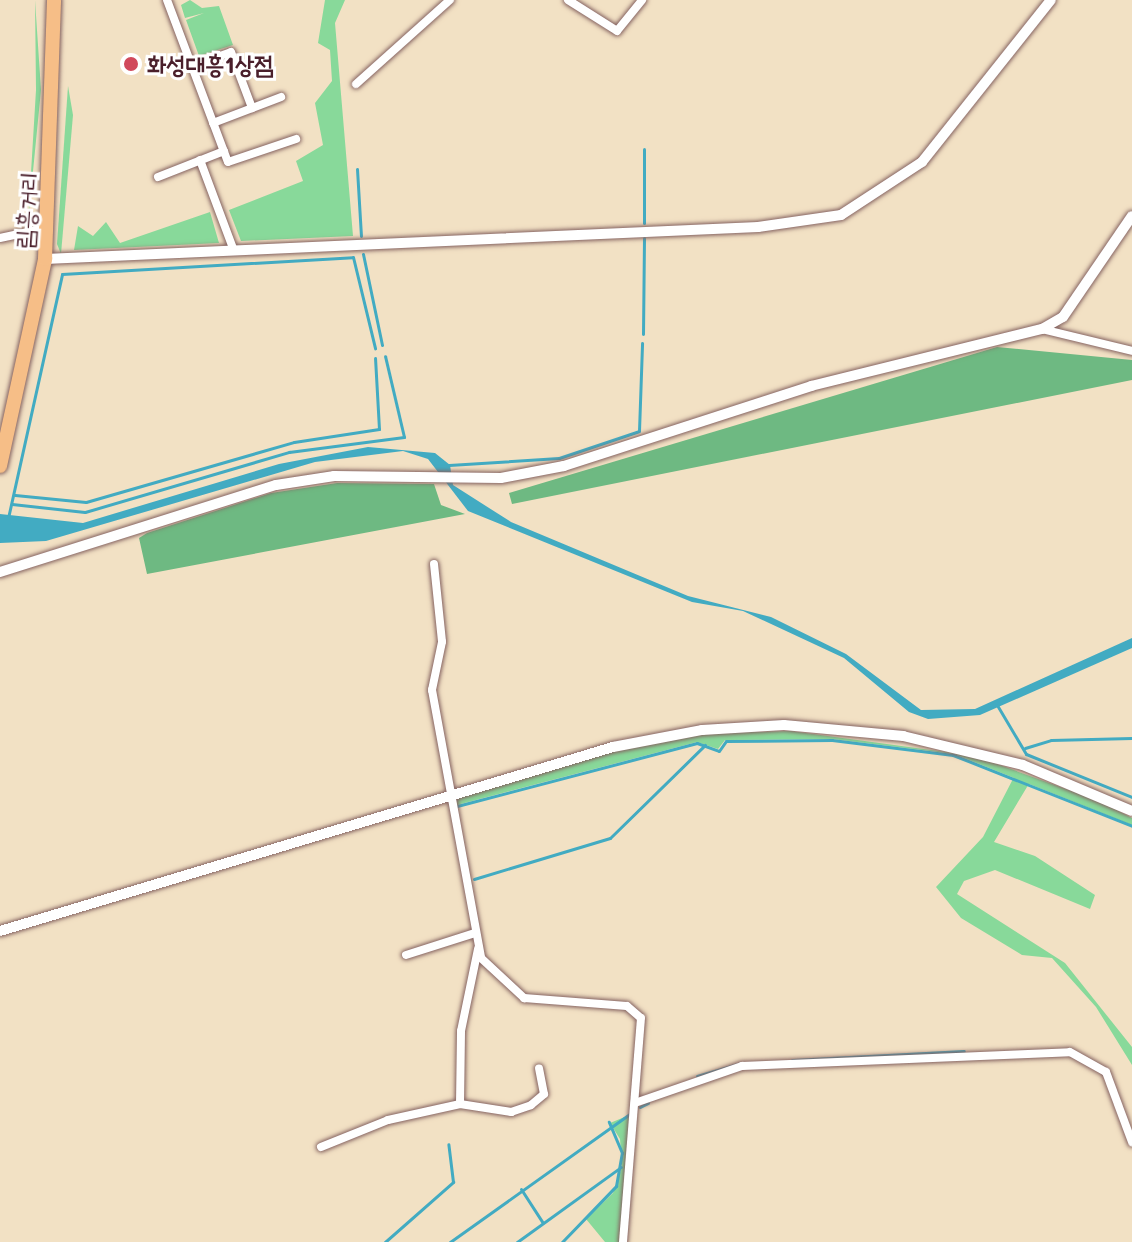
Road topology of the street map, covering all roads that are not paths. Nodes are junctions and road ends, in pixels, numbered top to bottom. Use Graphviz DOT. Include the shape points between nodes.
graph roads {
  1 [pos="54,0"];
  2 [pos="167,0"];
  3 [pos="450,0"];
  4 [pos="568,0"];
  5 [pos="642,0"];
  6 [pos="1051,0"];
  7 [pos="192,66"];
  8 [pos="356,84"];
  9 [pos="281,97"];
  10 [pos="252,108"];
  11 [pos="213,123"];
  12 [pos="296,139"];
  13 [pos="224,151"];
  14 [pos="200,160"];
  15 [pos="158,177"];
  16 [pos="1132,216"];
  17 [pos="47,228"];
  18 [pos="0,238"];
  19 [pos="234,251"];
  20 [pos="45,259"];
  21 [pos="1042,329"];
  22 [pos="1132,351"];
  23 [pos="0,466"];
  24 [pos="434,564"];
  25 [pos="0,572"];
  26 [pos="451,795"];
  27 [pos="1132,811"];
  28 [pos="0,931"];
  29 [pos="475,933"];
  30 [pos="478,948"];
  31 [pos="406,955"];
  32 [pos="539,1068"];
  33 [pos="635,1103"];
  34 [pos="460,1104"];
  35 [pos="1132,1142"];
  36 [pos="321,1147"];
  37 [pos="623,1242"];
  1 -- 17 [label="main road, 림흥거리"];
  2 -- 7 [label="street"];
  3 -- 8 [label="street"];
  4 -- 5 [label="street" via="617,31"];
  6 -- 19 [label="street" via="922,162 841,215 758,227"];
  7 -- 10 [label="street" via="231,52"];
  7 -- 11 [label="street"];
  9 -- 10 [label="street"];
  10 -- 11 [label="street"];
  11 -- 13 [label="street"];
  12 -- 13 [label="street" via="228,162"];
  13 -- 14 [label="street"];
  14 -- 15 [label="street"];
  14 -- 19 [label="street"];
  16 -- 21 [label="street" via="1063,317"];
  17 -- 18 [label="street"];
  17 -- 20 [label="main road, 림흥거리"];
  19 -- 20 [label="street"];
  20 -- 23 [label="main road, 림흥거리"];
  21 -- 22 [label="street"];
  21 -- 25 [label="street" via="811,386 564,466 501,478 434,476 276,485"];
  24 -- 26 [label="street" via="442,642 432,690"];
  26 -- 27 [label="street" via="655,738 784,725 967,749 1056,776"];
  26 -- 28 [label="street"];
  26 -- 29 [label="street"];
  29 -- 30 [label="street"];
  29 -- 31 [label="street"];
  30 -- 33 [label="street" via="498,980 524,998 635,1010 642,1032"];
  30 -- 34 [label="street" via="461,1031"];
  32 -- 34 [label="street" via="544,1094 531,1105 511,1112"];
  33 -- 35 [label="street" via="742,1066 1070,1052 1106,1072"];
  33 -- 37 [label="street"];
  34 -- 36 [label="street" via="388,1120"];
}
